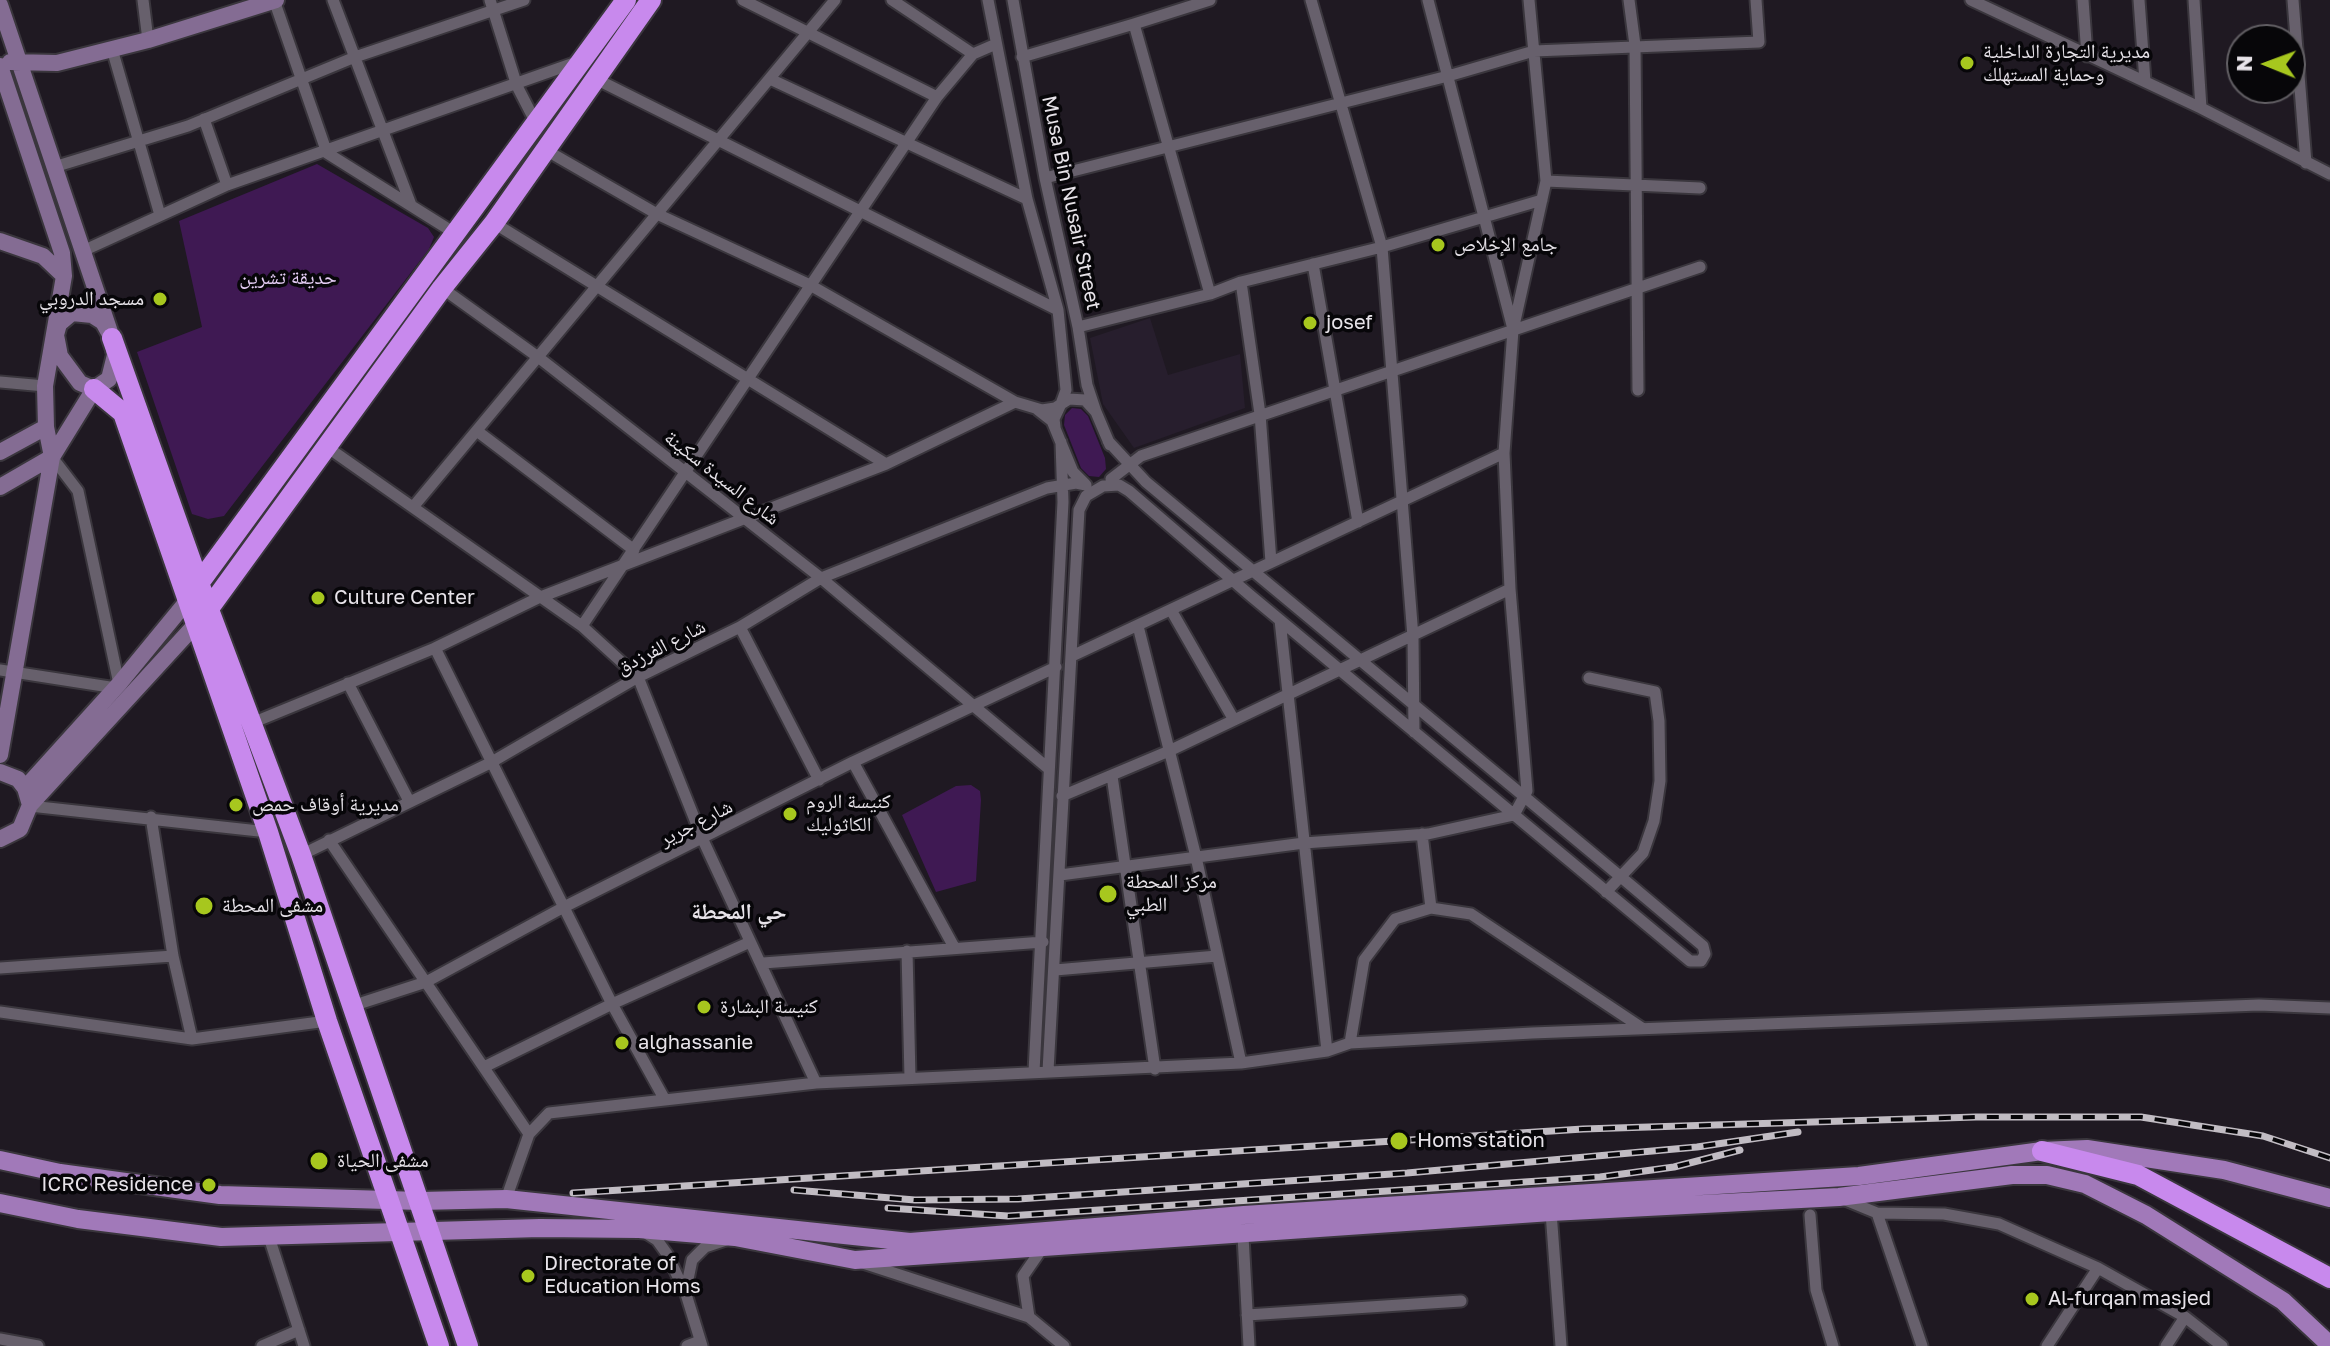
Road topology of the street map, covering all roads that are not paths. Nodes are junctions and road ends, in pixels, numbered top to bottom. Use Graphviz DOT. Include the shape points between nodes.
graph roads {
  1 [pos="143,0"];
  2 [pos="275,0"];
  3 [pos="333,0"];
  4 [pos="524,0"];
  5 [pos="626,0"];
  6 [pos="651,0"];
  7 [pos="743,0"];
  8 [pos="835,0"];
  9 [pos="892,0"];
  10 [pos="988,0"];
  11 [pos="1013,0"];
  12 [pos="1210,0"];
  13 [pos="1311,0"];
  14 [pos="1428,0"];
  15 [pos="1529,0"];
  16 [pos="1629,0"];
  17 [pos="1756,0"];
  18 [pos="1971,0"];
  19 [pos="2083,0"];
  20 [pos="2139,0"];
  21 [pos="2194,0"];
  22 [pos="2293,0"];
  23 [pos="255,3"];
  24 [pos="0,5"];
  25 [pos="492,5"];
  26 [pos="1134,24"];
  27 [pos="807,33"];
  28 [pos="148,40"];
  29 [pos="996,44"];
  30 [pos="1635,45"];
  31 [pos="112,49"];
  32 [pos="1534,51"];
  33 [pos="973,54"];
  34 [pos="2087,56"];
  35 [pos="355,57"];
  36 [pos="1022,57"];
  37 [pos="578,61"];
  38 [pos="0,63"];
  39 [pos="18,63"];
  40 [pos="1448,76"];
  41 [pos="594,78"];
  42 [pos="302,79"];
  43 [pos="770,79"];
  44 [pos="2145,81"];
  45 [pos="516,83"];
  46 [pos="937,97"];
  47 [pos="1340,101"];
  48 [pos="2201,108"];
  49 [pos="204,119"];
  50 [pos="536,123"];
  51 [pos="383,131"];
  52 [pos="139,141"];
  53 [pos="717,142"];
  54 [pos="907,142"];
  55 [pos="1169,146"];
  56 [pos="543,148"];
  57 [pos="327,153"];
  58 [pos="2306,163"];
  59 [pos="54,167"];
  60 [pos="2330,174"];
  61 [pos="1045,178"];
  62 [pos="1546,181"];
  63 [pos="1635,184"];
  64 [pos="227,185"];
  65 [pos="1700,188"];
  66 [pos="1027,199"];
  67 [pos="1542,200"];
  68 [pos="412,206"];
  69 [pos="858,211"];
  70 [pos="657,214"];
  71 [pos="160,215"];
  72 [pos="1486,215"];
  73 [pos="494,223"];
  74 [pos="453,232"];
  75 [pos="0,241"];
  76 [pos="1382,247"];
  77 [pos="85,250"];
  78 [pos="1313,264"];
  79 [pos="1700,267"];
  80 [pos="64,276"];
  81 [pos="1241,282"];
  82 [pos="810,285"];
  83 [pos="597,286"];
  84 [pos="1635,287"];
  85 [pos="442,288"];
  86 [pos="1210,294"];
  87 [pos="1058,310"];
  88 [pos="1078,327"];
  89 [pos="1513,330"];
  90 [pos="56,335"];
  91 [pos="112,338"];
  92 [pos="538,357"];
  93 [pos="1389,371"];
  94 [pos="749,380"];
  95 [pos="0,382"];
  96 [pos="45,386"];
  97 [pos="1335,388"];
  98 [pos="94,389"];
  99 [pos="1638,390"];
  100 [pos="1015,402"];
  101 [pos="1061,404"];
  102 [pos="1034,408"];
  103 [pos="1096,412"];
  104 [pos="1260,414"];
  105 [pos="46,427"];
  106 [pos="1055,427"];
  107 [pos="477,431"];
  108 [pos="1061,442"];
  109 [pos="1110,444"];
  110 [pos="327,447"];
  111 [pos="0,452"];
  112 [pos="1504,453"];
  113 [pos="1141,456"];
  114 [pos="52,457"];
  115 [pos="1063,462"];
  116 [pos="886,464"];
  117 [pos="1127,465"];
  118 [pos="684,472"];
  119 [pos="1107,482"];
  120 [pos="1064,484"];
  121 [pos="1086,485"];
  122 [pos="0,487"];
  123 [pos="1047,488"];
  124 [pos="1401,503"];
  125 [pos="413,507"];
  126 [pos="745,518"];
  127 [pos="1358,522"];
  128 [pos="634,550"];
  129 [pos="1271,562"];
  130 [pos="622,565"];
  131 [pos="1254,571"];
  132 [pos="821,578"];
  133 [pos="1233,581"];
  134 [pos="1510,589"];
  135 [pos="193,591"];
  136 [pos="538,598"];
  137 [pos="1171,610"];
  138 [pos="203,617"];
  139 [pos="1280,620"];
  140 [pos="582,626"];
  141 [pos="1138,626"];
  142 [pos="740,627"];
  143 [pos="1413,637"];
  144 [pos="435,648"];
  145 [pos="1072,656"];
  146 [pos="1359,660"];
  147 [pos="1056,667"];
  148 [pos="1341,668"];
  149 [pos="8,671"];
  150 [pos="638,677"];
  151 [pos="1589,678"];
  152 [pos="348,683"];
  153 [pos="118,686"];
  154 [pos="1287,695"];
  155 [pos="1413,704"];
  156 [pos="973,705"];
  157 [pos="1234,720"];
  158 [pos="252,723"];
  159 [pos="1414,732"];
  160 [pos="1169,751"];
  161 [pos="0,755"];
  162 [pos="491,762"];
  163 [pos="853,762"];
  164 [pos="1049,769"];
  165 [pos="0,772"];
  166 [pos="1112,776"];
  167 [pos="819,780"];
  168 [pos="25,788"];
  169 [pos="1062,796"];
  170 [pos="1524,797"];
  171 [pos="409,801"];
  172 [pos="30,806"];
  173 [pos="1514,815"];
  174 [pos="151,817"];
  175 [pos="268,832"];
  176 [pos="1422,834"];
  177 [pos="0,839"];
  178 [pos="329,840"];
  179 [pos="703,840"];
  180 [pos="1304,843"];
  181 [pos="301,855"];
  182 [pos="1196,857"];
  183 [pos="1126,868"];
  184 [pos="1060,875"];
  185 [pos="1621,877"];
  186 [pos="1606,892"];
  187 [pos="564,907"];
  188 [pos="1431,908"];
  189 [pos="750,942"];
  190 [pos="1043,942"];
  191 [pos="954,947"];
  192 [pos="907,951"];
  193 [pos="173,956"];
  194 [pos="1217,956"];
  195 [pos="1139,962"];
  196 [pos="763,963"];
  197 [pos="0,968"];
  198 [pos="1055,970"];
  199 [pos="426,982"];
  200 [pos="612,1004"];
  201 [pos="352,1006"];
  202 [pos="2330,1008"];
  203 [pos="0,1012"];
  204 [pos="327,1021"];
  205 [pos="1642,1028"];
  206 [pos="192,1039"];
  207 [pos="1350,1043"];
  208 [pos="1327,1051"];
  209 [pos="1241,1063"];
  210 [pos="484,1067"];
  211 [pos="1155,1069"];
  212 [pos="1048,1071"];
  213 [pos="1034,1072"];
  214 [pos="910,1078"];
  215 [pos="816,1083"];
  216 [pos="665,1100"];
  217 [pos="529,1134"];
  218 [pos="2042,1151"];
  219 [pos="0,1160"];
  220 [pos="1839,1197"];
  221 [pos="387,1198"];
  222 [pos="2330,1198"];
  223 [pos="506,1199"];
  224 [pos="420,1201"];
  225 [pos="0,1203"];
  226 [pos="1551,1212"];
  227 [pos="1877,1213"];
  228 [pos="1810,1215"];
  229 [pos="639,1229"];
  230 [pos="429,1231"];
  231 [pos="399,1233"];
  232 [pos="1243,1236"];
  233 [pos="269,1237"];
  234 [pos="735,1237"];
  235 [pos="1041,1250"];
  236 [pos="855,1260"];
  237 [pos="2098,1268"];
  238 [pos="2330,1278"];
  239 [pos="686,1294"];
  240 [pos="1461,1301"];
  241 [pos="1247,1315"];
  242 [pos="1029,1317"];
  243 [pos="2185,1317"];
  244 [pos="299,1330"];
  245 [pos="4,1342"];
  246 [pos="701,1343"];
  247 [pos="2330,1345"];
  248 [pos="38,1346"];
  249 [pos="262,1346"];
  250 [pos="304,1346"];
  251 [pos="439,1346"];
  252 [pos="468,1346"];
  253 [pos="687,1346"];
  254 [pos="1064,1346"];
  255 [pos="1249,1346"];
  256 [pos="1561,1346"];
  257 [pos="1833,1346"];
  258 [pos="1922,1346"];
  259 [pos="2047,1346"];
  260 [pos="2166,1346"];
  261 [pos="2222,1346"];
  1 -- 28 [label="street"];
  2 -- 23 [label="main road"];
  2 -- 42 [label="street"];
  3 -- 35 [label="street"];
  4 -- 25 [label="street"];
  5 -- 37 [label="highway"];
  6 -- 41 [label="highway"];
  7 -- 27 [label="street"];
  8 -- 27 [label="street"];
  9 -- 33 [label="street"];
  10 -- 29 [label="street, Musa Bin Nusair Street"];
  11 -- 36 [label="street, Musa Bin Nusair Street"];
  12 -- 26 [label="street"];
  13 -- 47 [label="street"];
  14 -- 40 [label="street"];
  15 -- 32 [label="street"];
  16 -- 30 [label="street"];
  17 -- 30 [label="street" via="1759,42"];
  18 -- 34 [label="street"];
  19 -- 34 [label="street"];
  20 -- 44 [label="street"];
  21 -- 48 [label="street"];
  22 -- 58 [label="street"];
  23 -- 28 [label="main road"];
  24 -- 39 [label="main road"];
  25 -- 35 [label="street"];
  25 -- 45 [label="street"];
  26 -- 36 [label="street"];
  26 -- 55 [label="street"];
  27 -- 43 [label="street"];
  27 -- 46 [label="street"];
  28 -- 31 [label="main road"];
  29 -- 33 [label="street"];
  29 -- 66 [label="street, Musa Bin Nusair Street"];
  30 -- 32 [label="street"];
  30 -- 63 [label="street"];
  31 -- 39 [label="main road" via="57,63"];
  31 -- 52 [label="street"];
  32 -- 40 [label="street"];
  32 -- 62 [label="street"];
  33 -- 46 [label="street"];
  34 -- 44 [label="street"];
  35 -- 42 [label="street"];
  35 -- 51 [label="street"];
  36 -- 61 [label="street, Musa Bin Nusair Street"];
  37 -- 45 [label="street"];
  37 -- 50 [label="highway"];
  38 -- 39 [label="main road"];
  38 -- 80 [label="main road" via="62,253"];
  39 -- 59 [label="main road"];
  40 -- 47 [label="street"];
  40 -- 72 [label="street"];
  41 -- 53 [label="street"];
  41 -- 56 [label="highway"];
  42 -- 49 [label="street"];
  42 -- 57 [label="street"];
  43 -- 53 [label="street"];
  43 -- 54 [label="street"];
  44 -- 48 [label="street"];
  45 -- 50 [label="street"];
  45 -- 51 [label="street"];
  46 -- 54 [label="street"];
  47 -- 55 [label="street"];
  47 -- 76 [label="street"];
  48 -- 58 [label="street"];
  49 -- 52 [label="street"];
  49 -- 64 [label="street"];
  50 -- 74 [label="highway"];
  51 -- 57 [label="street"];
  51 -- 68 [label="street"];
  52 -- 59 [label="street"];
  52 -- 71 [label="street"];
  53 -- 69 [label="street"];
  53 -- 70 [label="street"];
  54 -- 66 [label="street"];
  54 -- 69 [label="street"];
  55 -- 61 [label="street"];
  55 -- 86 [label="street"];
  56 -- 70 [label="street"];
  56 -- 73 [label="highway"];
  57 -- 64 [label="street"];
  57 -- 68 [label="street"];
  58 -- 60 [label="street"];
  59 -- 77 [label="main road"];
  61 -- 88 [label="street, Musa Bin Nusair Street"];
  62 -- 63 [label="street"];
  62 -- 67 [label="street"];
  63 -- 65 [label="street"];
  63 -- 84 [label="street"];
  64 -- 71 [label="street"];
  66 -- 87 [label="street, Musa Bin Nusair Street"];
  67 -- 72 [label="street"];
  67 -- 89 [label="street"];
  68 -- 74 [label="street"];
  69 -- 82 [label="street"];
  69 -- 87 [label="street"];
  70 -- 82 [label="street"];
  70 -- 83 [label="street"];
  71 -- 77 [label="street"];
  72 -- 76 [label="street"];
  72 -- 89 [label="street"];
  73 -- 83 [label="street"];
  73 -- 85 [label="highway"];
  74 -- 135 [label="highway"];
  75 -- 80 [label="main road" via="43,256"];
  76 -- 78 [label="street"];
  76 -- 93 [label="street"];
  77 -- 91 [label="main road"];
  78 -- 81 [label="street"];
  78 -- 97 [label="street"];
  79 -- 84 [label="street"];
  80 -- 90 [label="main road"];
  81 -- 86 [label="street"];
  81 -- 104 [label="street"];
  82 -- 94 [label="street"];
  82 -- 100 [label="street"];
  83 -- 92 [label="street"];
  83 -- 94 [label="street"];
  84 -- 89 [label="street"];
  84 -- 99 [label="street"];
  85 -- 92 [label="street, شارع السيدة سكينة"];
  85 -- 110 [label="highway"];
  86 -- 88 [label="street"];
  87 -- 101 [label="street, Musa Bin Nusair Street" via="1066,372"];
  88 -- 103 [label="street, Musa Bin Nusair Street"];
  89 -- 93 [label="street"];
  89 -- 112 [label="street"];
  90 -- 91 [label="main road" via="59,324 72,313 92,315"];
  90 -- 96 [label="main road"];
  90 -- 98 [label="main road" via="69,371"];
  91 -- 98 [label="main road" via="115,355 109,379"];
  91 -- 135 [label="highway"];
  92 -- 107 [label="street"];
  92 -- 118 [label="street, شارع السيدة سكينة"];
  93 -- 97 [label="street"];
  93 -- 124 [label="street"];
  94 -- 116 [label="street"];
  94 -- 118 [label="street"];
  95 -- 96 [label="street"];
  96 -- 105 [label="main road"];
  97 -- 104 [label="street"];
  97 -- 127 [label="street"];
  98 -- 114 [label="main road"];
  98 -- 135 [label="highway" via="123,413"];
  100 -- 102 [label="street"];
  100 -- 116 [label="street"];
  101 -- 102 [label="street" via="1048,410"];
  101 -- 103 [label="street" via="1085,400"];
  101 -- 106 [label="street, Musa Bin Nusair Street"];
  102 -- 106 [label="street"];
  103 -- 109 [label="street, Musa Bin Nusair Street"];
  104 -- 113 [label="street"];
  104 -- 129 [label="street"];
  105 -- 111 [label="main road"];
  105 -- 114 [label="main road"];
  106 -- 108 [label="street"];
  107 -- 125 [label="street"];
  107 -- 128 [label="street"];
  108 -- 115 [label="street"];
  108 -- 121 [label="street" via="1073,472"];
  109 -- 113 [label="street" via="1124,455"];
  109 -- 117 [label="street"];
  109 -- 119 [label="street" via="1115,463"];
  110 -- 125 [label="street"];
  110 -- 138 [label="highway"];
  112 -- 124 [label="street"];
  112 -- 134 [label="street"];
  113 -- 117 [label="street"];
  114 -- 122 [label="main road"];
  114 -- 149 [label="main road"];
  114 -- 153 [label="street" via="78,491"];
  115 -- 120 [label="street"];
  115 -- 123 [label="street" via="1056,482"];
  116 -- 126 [label="street"];
  117 -- 119 [label="street"];
  117 -- 131 [label="street"];
  118 -- 126 [label="street, شارع السيدة سكينة"];
  118 -- 128 [label="street"];
  119 -- 121 [label="street, شارع الفرزدق"];
  119 -- 133 [label="street, شارع الفرزدق" via="1129,491"];
  119 -- 145 [label="street" via="1086,496 1079,510"];
  120 -- 121 [label="street, شارع الفرزدق"];
  120 -- 123 [label="street, شارع الفرزدق"];
  120 -- 147 [label="street"];
  123 -- 132 [label="street, شارع الفرزدق"];
  124 -- 127 [label="street"];
  124 -- 143 [label="street"];
  125 -- 136 [label="street"];
  126 -- 130 [label="street"];
  126 -- 132 [label="street, شارع السيدة سكينة"];
  127 -- 129 [label="street"];
  128 -- 130 [label="street"];
  129 -- 131 [label="street"];
  130 -- 136 [label="street"];
  130 -- 140 [label="street"];
  131 -- 133 [label="street"];
  131 -- 146 [label="street"];
  132 -- 142 [label="street, شارع الفرزدق"];
  132 -- 156 [label="street, شارع السيدة سكينة"];
  133 -- 137 [label="street"];
  133 -- 139 [label="street, شارع الفرزدق"];
  134 -- 143 [label="street"];
  134 -- 170 [label="street"];
  135 -- 138 [label="highway"];
  135 -- 153 [label="main road"];
  136 -- 140 [label="street"];
  136 -- 144 [label="street"];
  137 -- 141 [label="street"];
  137 -- 157 [label="street"];
  138 -- 158 [label="highway"];
  138 -- 172 [label="main road"];
  138 -- 175 [label="highway"];
  139 -- 148 [label="street, شارع الفرزدق"];
  139 -- 154 [label="street"];
  140 -- 150 [label="street"];
  141 -- 145 [label="street"];
  141 -- 160 [label="street"];
  142 -- 150 [label="street, شارع الفرزدق"];
  142 -- 167 [label="street"];
  143 -- 146 [label="street"];
  143 -- 155 [label="street"];
  144 -- 152 [label="street"];
  144 -- 162 [label="street"];
  145 -- 169 [label="street"];
  146 -- 148 [label="street"];
  146 -- 155 [label="street"];
  147 -- 156 [label="street, شارع جرير"];
  147 -- 164 [label="street"];
  148 -- 154 [label="street"];
  148 -- 159 [label="street, شارع الفرزدق"];
  149 -- 153 [label="street"];
  149 -- 161 [label="main road"];
  150 -- 162 [label="street, شارع الفرزدق"];
  150 -- 179 [label="street"];
  151 -- 185 [label="street" via="1655,692 1656,697 1660,781 1654,821 1643,853"];
  152 -- 158 [label="street"];
  152 -- 171 [label="street"];
  153 -- 168 [label="main road"];
  154 -- 157 [label="street"];
  154 -- 180 [label="street"];
  155 -- 159 [label="street"];
  155 -- 170 [label="street"];
  156 -- 163 [label="street, شارع جرير"];
  156 -- 164 [label="street, شارع السيدة سكينة"];
  157 -- 160 [label="street"];
  158 -- 181 [label="highway"];
  159 -- 173 [label="street, شارع الفرزدق"];
  160 -- 166 [label="street"];
  160 -- 182 [label="street"];
  162 -- 171 [label="street, شارع الفرزدق"];
  162 -- 187 [label="street"];
  163 -- 167 [label="street, شارع جرير"];
  163 -- 191 [label="street"];
  164 -- 190 [label="street"];
  165 -- 168 [label="main road"];
  166 -- 169 [label="street"];
  166 -- 183 [label="street"];
  167 -- 179 [label="street, شارع جرير"];
  168 -- 172 [label="main road"];
  169 -- 184 [label="street"];
  170 -- 173 [label="street"];
  170 -- 185 [label="street"];
  171 -- 178 [label="street, شارع الفرزدق"];
  172 -- 174 [label="street"];
  172 -- 177 [label="main road" via="20,829"];
  173 -- 176 [label="street"];
  173 -- 186 [label="street, شارع الفرزدق"];
  174 -- 175 [label="street"];
  174 -- 193 [label="street"];
  175 -- 204 [label="highway"];
  176 -- 180 [label="street"];
  176 -- 188 [label="street"];
  178 -- 181 [label="street, شارع الفرزدق"];
  178 -- 199 [label="street"];
  179 -- 187 [label="street, شارع جرير"];
  179 -- 189 [label="street"];
  180 -- 182 [label="street"];
  180 -- 208 [label="street"];
  181 -- 201 [label="highway"];
  182 -- 183 [label="street"];
  182 -- 194 [label="street"];
  183 -- 184 [label="street"];
  183 -- 195 [label="street"];
  184 -- 198 [label="street"];
  185 -- 186 [label="street"];
  185 -- 186 [label="street, شارع الفرزدق" via="1703,946 1704,958 1690,961"];
  187 -- 199 [label="street, شارع جرير"];
  187 -- 200 [label="street"];
  188 -- 205 [label="street" via="1471,914"];
  188 -- 207 [label="street" via="1395,919 1364,960"];
  189 -- 196 [label="street"];
  189 -- 200 [label="street"];
  190 -- 191 [label="street"];
  190 -- 213 [label="street"];
  191 -- 192 [label="street"];
  192 -- 196 [label="street"];
  192 -- 214 [label="street"];
  193 -- 197 [label="street"];
  193 -- 206 [label="street"];
  194 -- 195 [label="street"];
  194 -- 209 [label="street"];
  195 -- 198 [label="street"];
  195 -- 211 [label="street"];
  196 -- 215 [label="street"];
  198 -- 212 [label="street"];
  199 -- 201 [label="street, شارع جرير"];
  199 -- 210 [label="street"];
  200 -- 210 [label="street"];
  200 -- 216 [label="street"];
  201 -- 224 [label="highway"];
  202 -- 205 [label="street" via="2259,1005"];
  203 -- 206 [label="street"];
  204 -- 206 [label="street"];
  204 -- 221 [label="highway"];
  205 -- 207 [label="street"];
  207 -- 208 [label="street"];
  208 -- 209 [label="street"];
  209 -- 211 [label="street"];
  210 -- 217 [label="street"];
  211 -- 212 [label="street"];
  212 -- 213 [label="street"];
  213 -- 214 [label="street"];
  214 -- 215 [label="street"];
  215 -- 216 [label="street"];
  216 -- 217 [label="street" via="549,1113"];
  217 -- 223 [label="street"];
  218 -- 222 [label="main road" via="2087,1149 2172,1161"];
  218 -- 223 [label="main road" via="1859,1176 910,1242"];
  218 -- 238 [label="highway" via="2138,1175"];
  219 -- 221 [label="main road" via="220,1195"];
  220 -- 226 [label="main road"];
  220 -- 227 [label="street"];
  220 -- 247 [label="main road" via="2012,1175 2047,1175 2085,1184 2146,1215 2283,1301"];
  221 -- 224 [label="main road"];
  221 -- 231 [label="highway"];
  223 -- 224 [label="main road"];
  224 -- 230 [label="highway"];
  225 -- 233 [label="main road" via="78,1219 221,1237"];
  226 -- 232 [label="main road"];
  226 -- 256 [label="street"];
  227 -- 237 [label="street" via="1944,1214 1999,1224"];
  227 -- 258 [label="street"];
  228 -- 257 [label="street" via="1816,1290"];
  229 -- 230 [label="main road"];
  229 -- 234 [label="main road"];
  229 -- 239 [label="street" via="662,1247"];
  230 -- 231 [label="main road"];
  230 -- 252 [label="highway"];
  231 -- 233 [label="main road"];
  231 -- 251 [label="highway"];
  232 -- 235 [label="main road"];
  232 -- 241 [label="street"];
  233 -- 244 [label="street"];
  234 -- 236 [label="main road"];
  234 -- 239 [label="street" via="705,1247 692,1260"];
  235 -- 236 [label="main road"];
  235 -- 242 [label="street" via="1023,1276"];
  236 -- 242 [label="street"];
  237 -- 243 [label="street"];
  237 -- 259 [label="street"];
  239 -- 246 [label="street"];
  240 -- 241 [label="street"];
  241 -- 255 [label="street"];
  242 -- 254 [label="street"];
  243 -- 260 [label="street"];
  243 -- 261 [label="street"];
  244 -- 249 [label="street"];
  244 -- 250 [label="street"];
  245 -- 248 [label="street"];
  246 -- 253 [label="street"];
}
